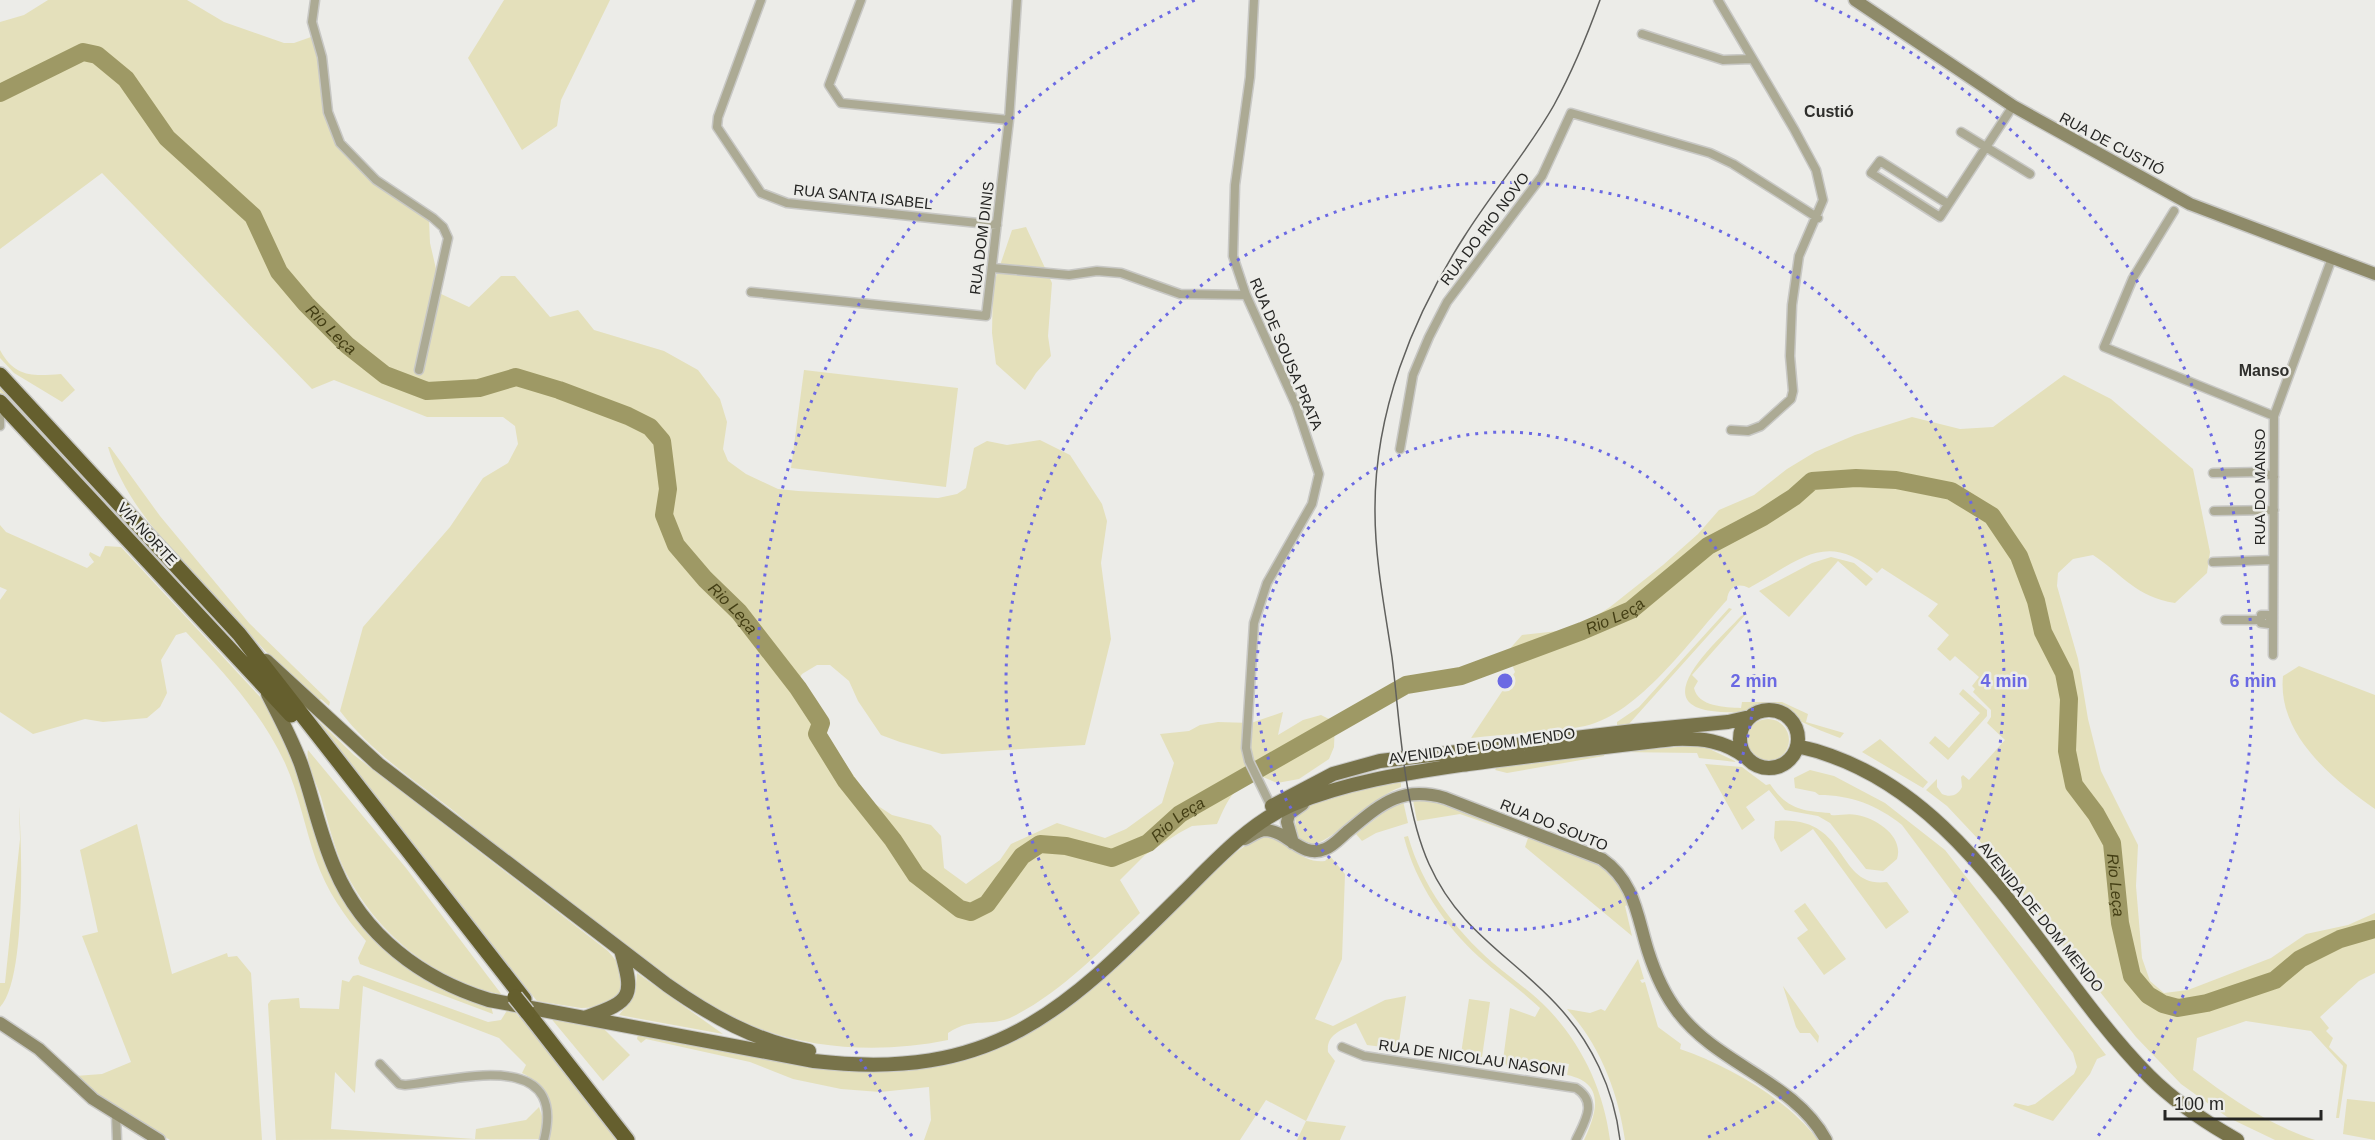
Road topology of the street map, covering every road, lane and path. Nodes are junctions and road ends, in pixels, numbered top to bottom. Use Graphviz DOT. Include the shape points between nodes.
graph roads {
  1 [pos="315,0"];
  2 [pos="760,0"];
  3 [pos="861,0"];
  4 [pos="1017,0"];
  5 [pos="1254,0"];
  6 [pos="1718,0"];
  7 [pos="1855,0"];
  8 [pos="1642,34"];
  9 [pos="1752,59"];
  10 [pos="2013,106"];
  11 [pos="1009,120"];
  12 [pos="1961,132"];
  13 [pos="1986,147"];
  14 [pos="2030,174"];
  15 [pos="1948,204"];
  16 [pos="2174,211"];
  17 [pos="1818,218"];
  18 [pos="997,225"];
  19 [pos="2332,258"];
  20 [pos="993,268"];
  21 [pos="2375,274"];
  22 [pos="751,292"];
  23 [pos="1246,296"];
  24 [pos="419,370"];
  25 [pos="0,375"];
  26 [pos="0,402"];
  27 [pos="2274,416"];
  28 [pos="0,418"];
  29 [pos="0,426"];
  30 [pos="1731,430"];
  31 [pos="1400,449"];
  32 [pos="2213,472"];
  33 [pos="2274,477"];
  34 [pos="2274,510"];
  35 [pos="2214,511"];
  36 [pos="2273,560"];
  37 [pos="2213,562"];
  38 [pos="2225,620"];
  39 [pos="2268,620"];
  40 [pos="239,634"];
  41 [pos="2273,655"];
  42 [pos="266,691"];
  43 [pos="1750,717"];
  44 [pos="1797,746"];
  45 [pos="1747,758"];
  46 [pos="1310,799"];
  47 [pos="1271,806"];
  48 [pos="1293,843"];
  49 [pos="1233,845"];
  50 [pos="621,950"];
  51 [pos="526,1005"];
  52 [pos="585,1018"];
  53 [pos="0,1023"];
  54 [pos="1342,1047"];
  55 [pos="380,1064"];
  56 [pos="116,1114"];
  57 [pos="117,1140"];
  58 [pos="159,1140"];
  59 [pos="544,1140"];
  60 [pos="627,1140"];
  61 [pos="634,1140"];
  62 [pos="1576,1140"];
  63 [pos="1826,1140"];
  64 [pos="2237,1140"];
  1 -- 24 [label="street" via="312,22 322,57 328,112 340,143 376,180 433,218 448,238"];
  2 -- 18 [label="street, RUA SANTA ISABEL" via="717,127 761,193 787,203"];
  3 -- 11 [label="street" via="829,84 841,103"];
  4 -- 11 [label="street, RUA DOM DINIS"];
  5 -- 23 [label="street, RUA DE SOUSA PRATA" via="1250,77 1235,185 1233,256"];
  6 -- 9 [label="street"];
  7 -- 10 [label="street, RUA DE CUSTIÓ"];
  8 -- 9 [label="street" via="1723,60"];
  9 -- 17 [label="street" via="1816,170 1823,200"];
  10 -- 13 [label="street"];
  10 -- 19 [label="street, RUA DE CUSTIÓ" via="2190,204"];
  11 -- 18 [label="street, RUA DOM DINIS"];
  12 -- 13 [label="street"];
  13 -- 14 [label="street"];
  13 -- 15 [label="street"];
  15 -- 15 [label="street" via="1940,217 1872,173 1880,161"];
  16 -- 27 [label="street" via="2133,278 2104,347"];
  17 -- 30 [label="street" via="1799,256 1792,305 1791,399 1761,426 1748,431"];
  17 -- 31 [label="street, RUA DO RIO NOVO" via="1710,153 1571,113 1542,176 1447,302 1429,336 1413,375"];
  18 -- 20 [label="street, RUA DOM DINIS"];
  19 -- 21 [label="street, RUA DE CUSTIÓ"];
  19 -- 27 [label="street, RUA DO MANSO"];
  20 -- 22 [label="street, RUA DOM DINIS" via="986,316"];
  20 -- 23 [label="street" via="1069,275 1121,273 1180,294"];
  23 -- 47 [label="street, RUA DE SOUSA PRATA" via="1296,405 1319,474 1312,504 1267,583 1254,623 1246,738 1249,761"];
  25 -- 40 [label="highway, VIA NORTE"];
  26 -- 42 [label="highway, VIA NORTE"];
  27 -- 33 [label="street, RUA DO MANSO"];
  28 -- 29 [label="street"];
  32 -- 33 [label="street" via="2260,472"];
  33 -- 34 [label="street, RUA DO MANSO"];
  34 -- 35 [label="street"];
  34 -- 36 [label="street, RUA DO MANSO"];
  36 -- 37 [label="street"];
  36 -- 39 [label="street, RUA DO MANSO"];
  38 -- 39 [label="street"];
  39 -- 41 [label="street, RUA DO MANSO"];
  40 -- 50 [label="main road, AVENIDA DE DOM MENDO" via="378,764"];
  40 -- 51 [label="highway, VIA NORTE"];
  42 -- 51 [label="highway, VIA NORTE" via="292,716"];
  42 -- 52 [label="main road, AVENIDA DE DOM MENDO" via="300,763 335,869 372,928 410,963 459,991"];
  43 -- 44 [label="main road" via="1766,710 1784,714 1795,728"];
  43 -- 45 [label="main road" via="1740,737"];
  43 -- 47 [label="main road, AVENIDA DE DOM MENDO" via="1380,761 1333,774"];
  44 -- 45 [label="main road" via="1790,758 1778,766 1761,767"];
  44 -- 64 [label="main road, AVENIDA DE DOM MENDO" via="1878,779 1941,824 1977,862 2142,1069 2186,1108"];
  45 -- 46 [label="main road, AVENIDA DE DOM MENDO" via="1716,741 1673,739 1381,777"];
  46 -- 48 [label="street" via="1289,814 1287,822"];
  46 -- 49 [label="main road, AVENIDA DE DOM MENDO" via="1272,816"];
  47 -- 50 [label="main road, AVENIDA DE DOM MENDO" via="1222,843 1107,956 1053,1001 997,1032 933,1052 849,1056 765,1040 701,1008"];
  48 -- 49 [label="street" via="1265,830"];
  48 -- 63 [label="street, RUA DO SOUTO" via="1308,851 1323,850 1389,800 1425,794 1445,798 1602,859 1629,888 1654,969 1679,1013 1710,1046 1785,1095"];
  49 -- 52 [label="main road, AVENIDA DE DOM MENDO" via="1066,1003 1016,1033 947,1058 900,1065 849,1065"];
  50 -- 52 [label="main road" via="630,978 624,998 616,1006"];
  51 -- 60 [label="highway"];
  51 -- 61 [label="highway"];
  53 -- 56 [label="street" via="33,1044 85,1093"];
  54 -- 62 [label="street, RUA DE NICOLAU NASONI" via="1364,1056 1576,1088 1587,1097 1589,1109"];
  55 -- 59 [label="street" via="399,1084 405,1085 494,1074 520,1078 531,1084 544,1103 548,1119"];
  56 -- 57 [label="street"];
  56 -- 58 [label="street"];
}
